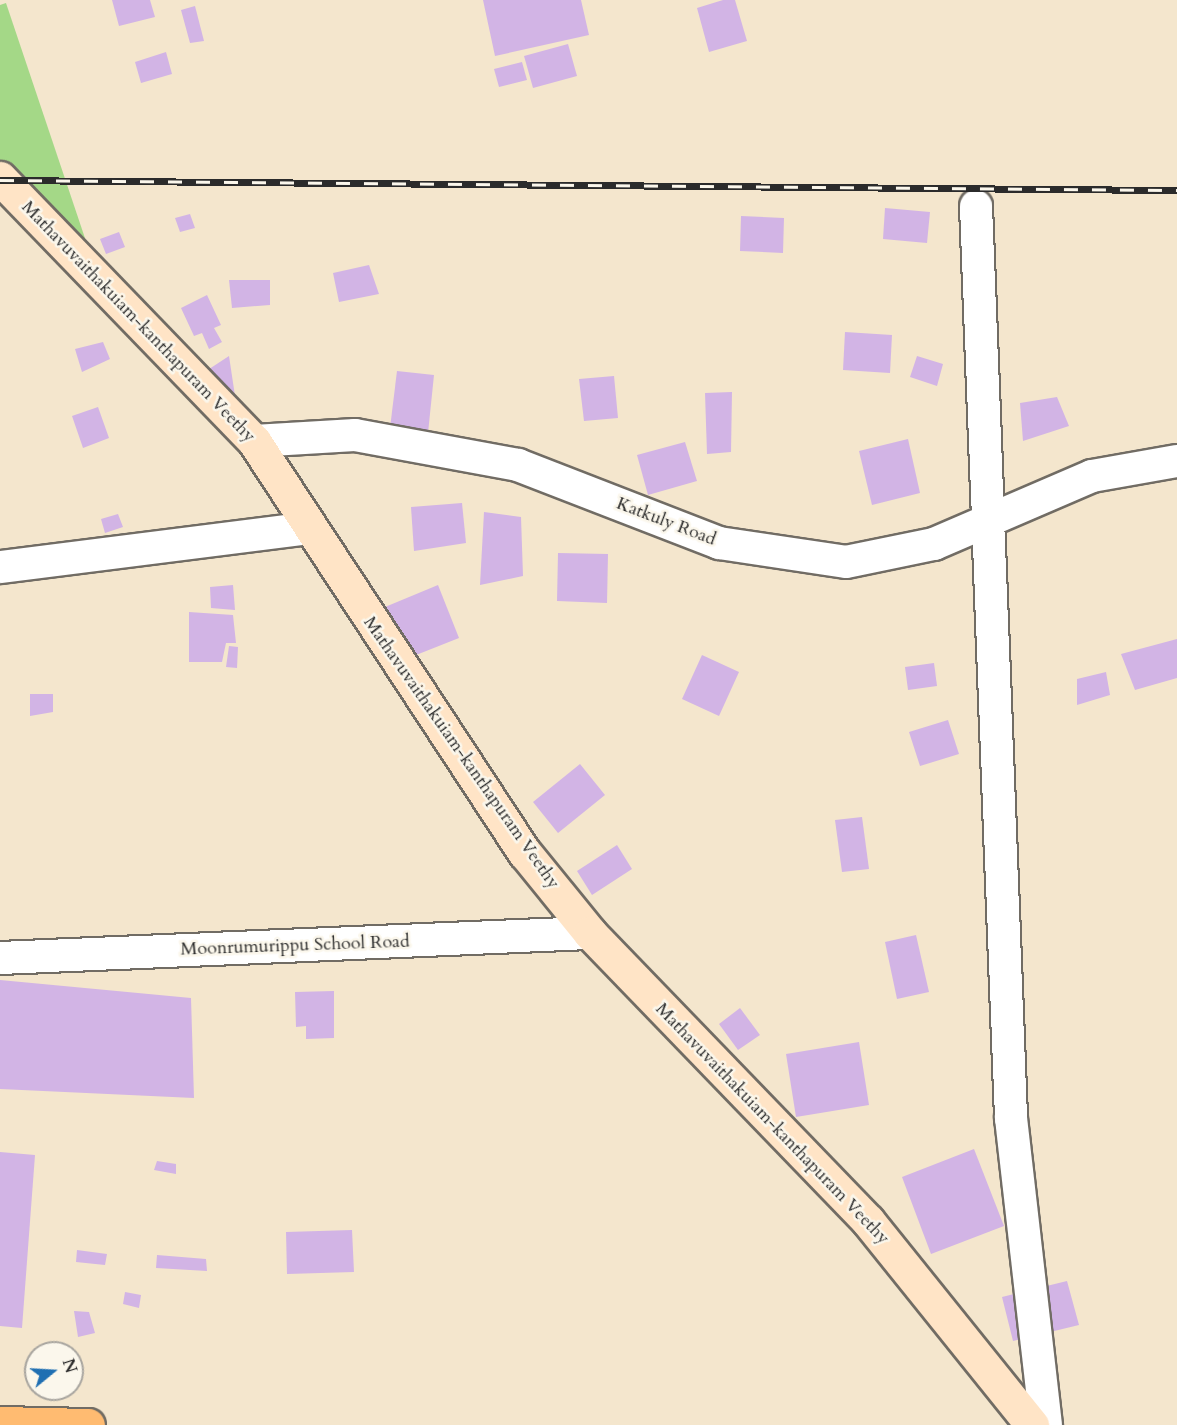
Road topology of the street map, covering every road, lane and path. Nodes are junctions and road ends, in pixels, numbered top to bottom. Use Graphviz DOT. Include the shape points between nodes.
graph roads {
  1 [pos="0,177"];
  2 [pos="976,206"];
  3 [pos="254,441"];
  4 [pos="1177,461"];
  5 [pos="985,522"];
  6 [pos="307,528"];
  7 [pos="0,567"];
  8 [pos="590,933"];
  9 [pos="0,958"];
  10 [pos="0,1423"];
  11 [pos="88,1425"];
  12 [pos="1032,1425"];
  13 [pos="1046,1425"];
  1 -- 3 [label="street, Mathavuvaithakuiam-kanthapuram Veethy"];
  2 -- 5 [label="street"];
  3 -- 5 [label="street, Katkuly Road" via="356,435 518,465 719,543 846,562 934,544"];
  3 -- 6 [label="street, Mathavuvaithakuiam-kanthapuram Veethy"];
  4 -- 5 [label="street, Katkuly Road" via="1092,476"];
  5 -- 13 [label="street" via="1011,1118"];
  6 -- 7 [label="street"];
  6 -- 8 [label="street, Mathavuvaithakuiam-kanthapuram Veethy" via="525,853"];
  8 -- 9 [label="street, Moonrumurippu School Road"];
  8 -- 12 [label="street, Mathavuvaithakuiam-kanthapuram Veethy" via="868,1221"];
  10 -- 11 [label="highway"];
}
